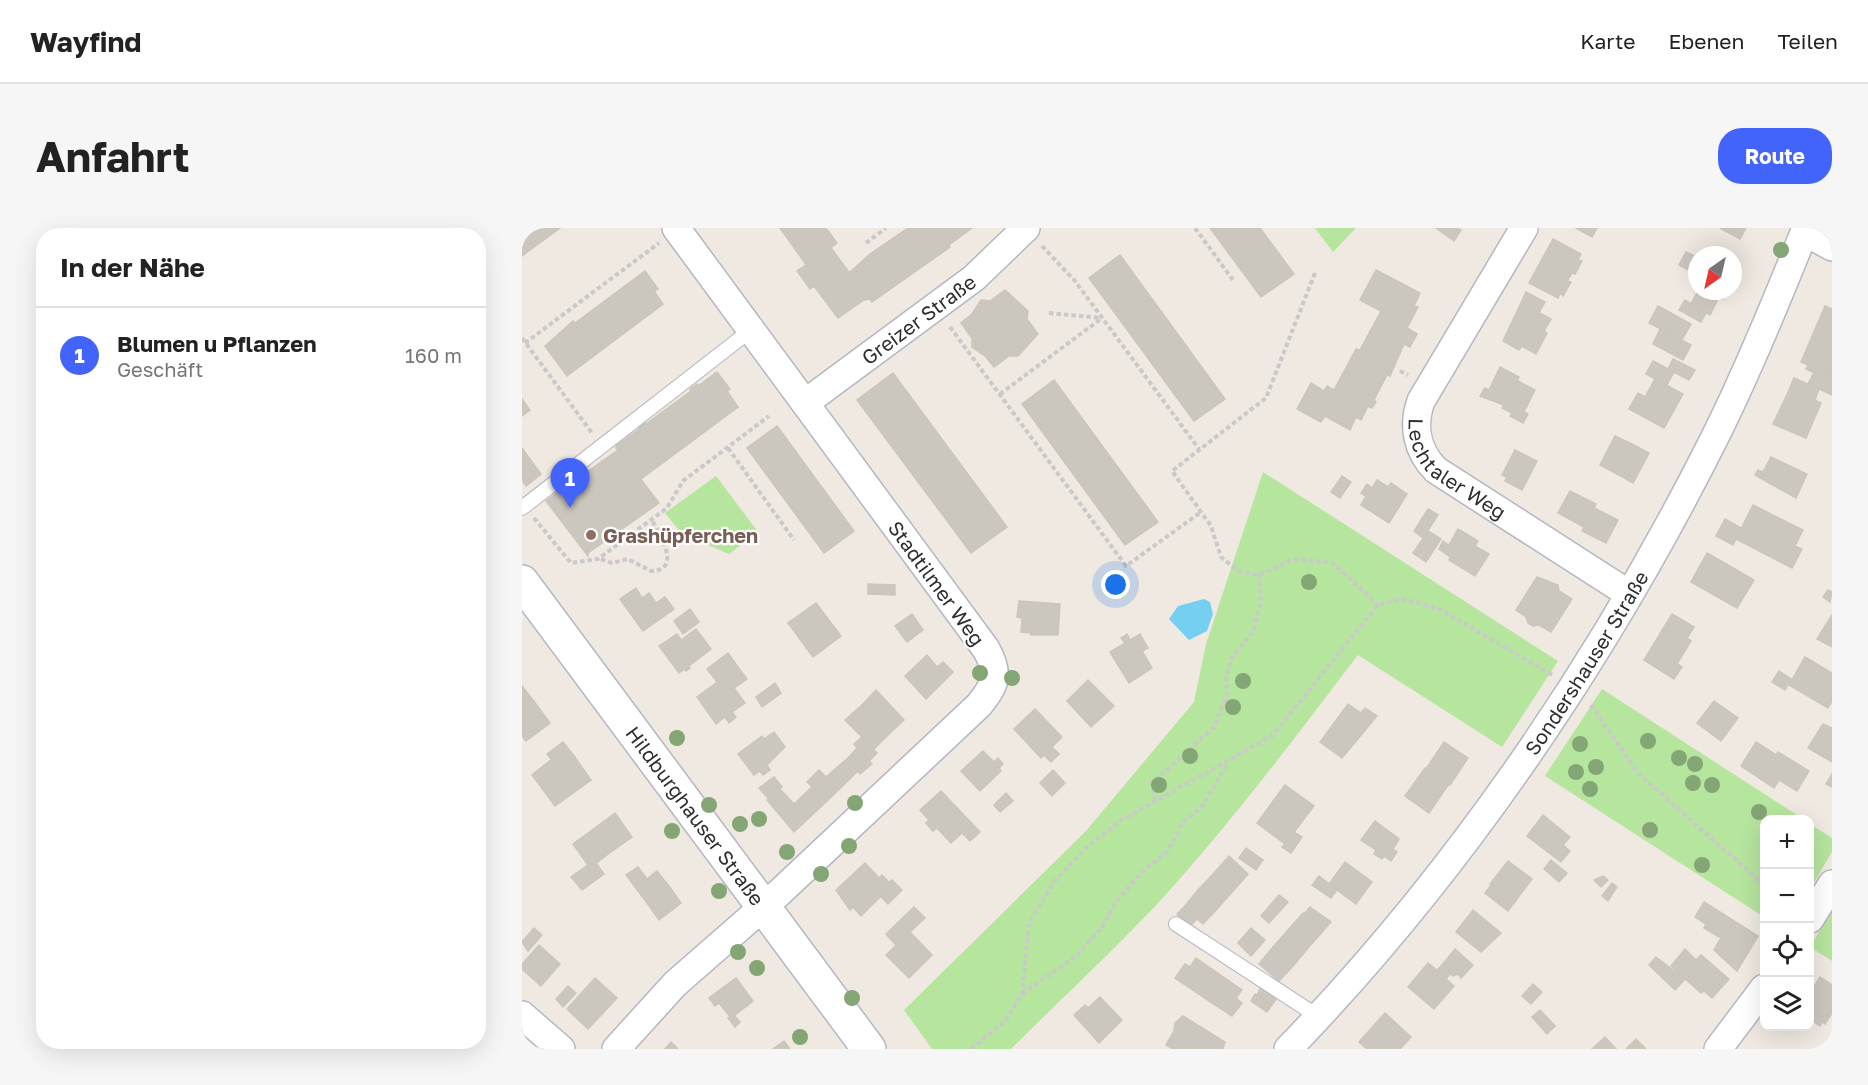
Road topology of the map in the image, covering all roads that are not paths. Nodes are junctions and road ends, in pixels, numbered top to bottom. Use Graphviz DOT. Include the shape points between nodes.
graph roads {
  1 [pos="1524,228"];
  2 [pos="676,229"];
  3 [pos="1805,230"];
  4 [pos="1032,234"];
  5 [pos="1832,247"];
  6 [pos="751,330"];
  7 [pos="805,403"];
  8 [pos="523,507"];
  9 [pos="522,582"];
  10 [pos="1629,594"];
  11 [pos="1832,884"];
  12 [pos="764,907"];
  13 [pos="1814,912"];
  14 [pos="1176,924"];
  15 [pos="1760,993"];
  16 [pos="522,1015"];
  17 [pos="1319,1017"];
  18 [pos="561,1049"];
  19 [pos="615,1049"];
  20 [pos="869,1049"];
  21 [pos="1288,1049"];
  22 [pos="1718,1049"];
  1 -- 10 [label="street, Lechtaler Weg" via="1421,401 1417,436 1429,463 1443,475"];
  2 -- 6 [label="street, Stadtilmer Weg"];
  3 -- 5 [label="street"];
  3 -- 10 [label="street, Sondershauser Straße" via="1715,437"];
  4 -- 7 [label="street, Greizer Straße"];
  6 -- 7 [label="street, Stadtilmer Weg"];
  6 -- 8 [label="lane"];
  7 -- 12 [label="street, Stadtilmer Weg" via="986,649 996,674 991,690 979,705"];
  9 -- 12 [label="main road, Hildburghauser Straße"];
  10 -- 17 [label="street, Sondershauser Straße" via="1577,680 1474,830"];
  11 -- 13 [label="street"];
  12 -- 19 [label="street" via="675,984"];
  12 -- 20 [label="main road, Hildburghauser Straße"];
  14 -- 17 [label="lane"];
  15 -- 22 [label="street"];
  16 -- 18 [label="street"];
  17 -- 21 [label="street, Sondershauser Straße"];
}
